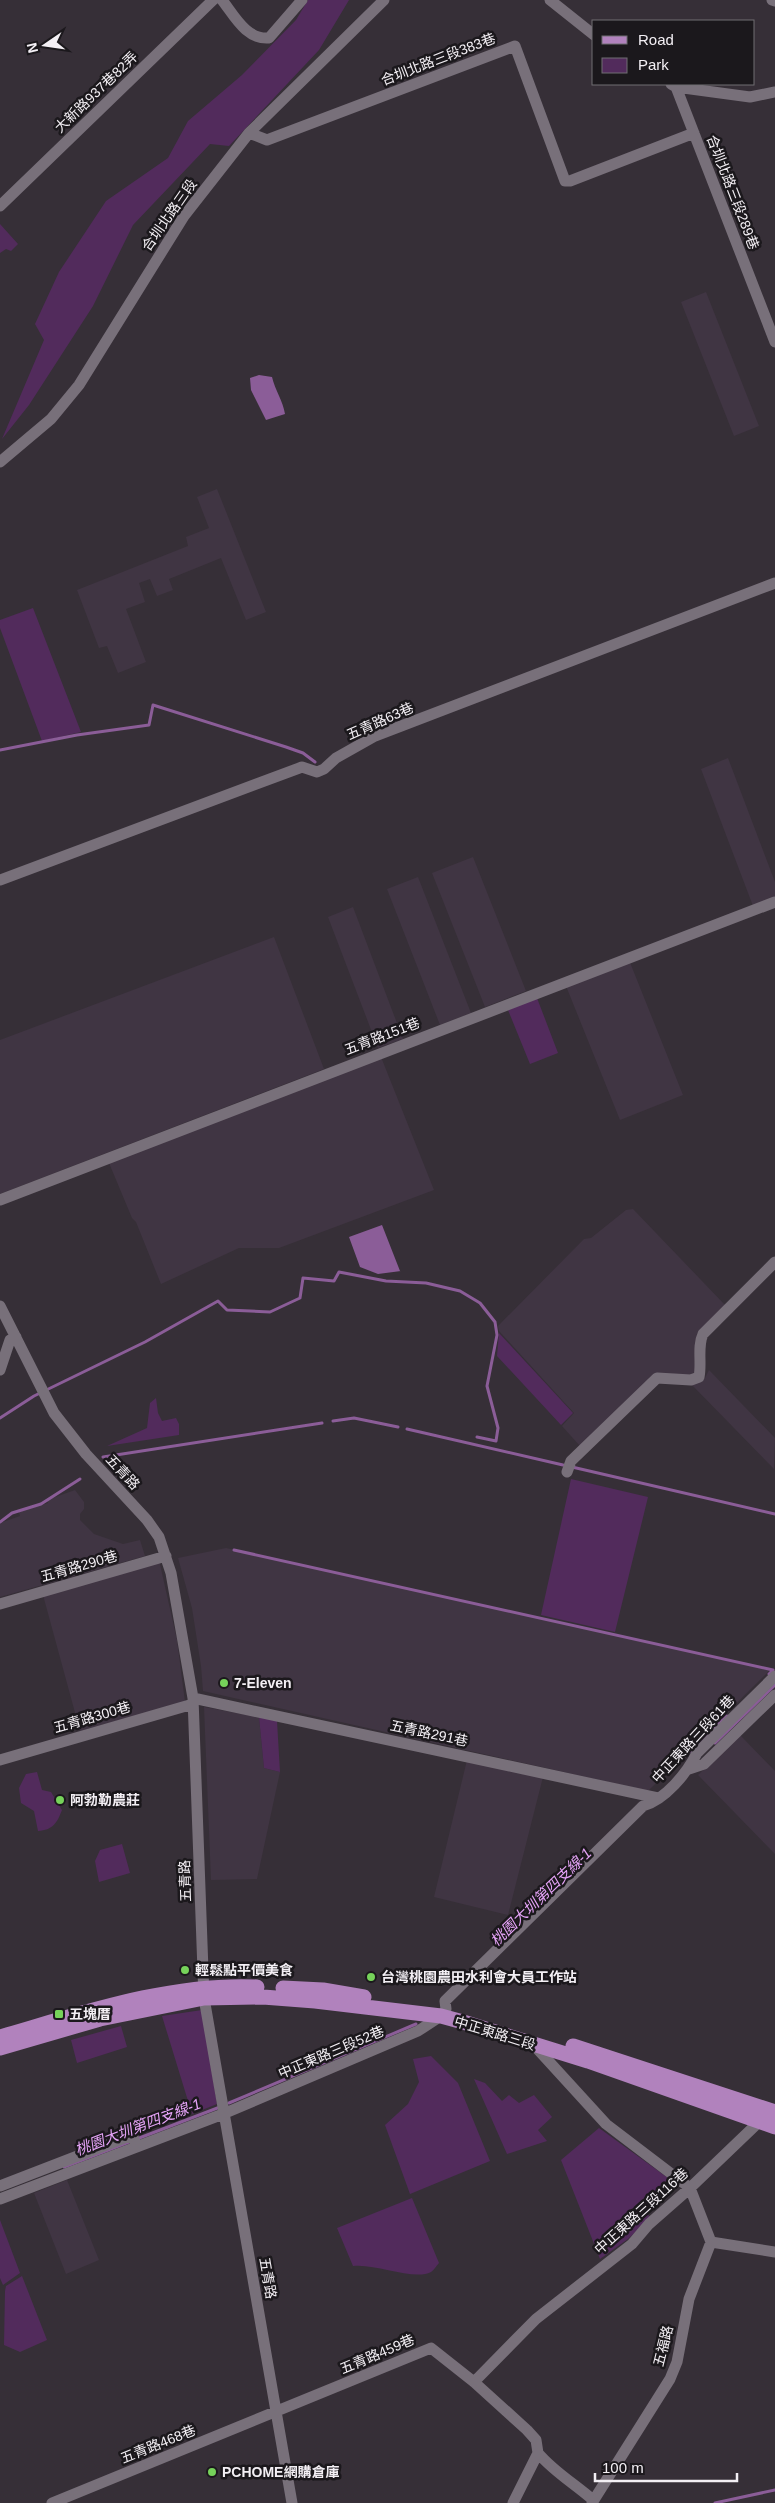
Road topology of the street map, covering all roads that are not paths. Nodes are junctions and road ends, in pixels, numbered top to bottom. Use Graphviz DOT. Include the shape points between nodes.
graph roads {
  1 [pos="212,0"];
  2 [pos="222,0"];
  3 [pos="302,0"];
  4 [pos="384,0"];
  5 [pos="550,0"];
  6 [pos="592,33"];
  7 [pos="673,86"];
  8 [pos="775,92"];
  9 [pos="249,133"];
  10 [pos="694,133"];
  11 [pos="0,206"];
  12 [pos="775,342"];
  13 [pos="0,462"];
  14 [pos="775,583"];
  15 [pos="0,880"];
  16 [pos="775,902"];
  17 [pos="0,1200"];
  18 [pos="775,1262"];
  19 [pos="0,1306"];
  20 [pos="16,1337"];
  21 [pos="0,1370"];
  22 [pos="567,1472"];
  23 [pos="166,1556"];
  24 [pos="0,1604"];
  25 [pos="775,1676"];
  26 [pos="775,1695"];
  27 [pos="193,1701"];
  28 [pos="0,1760"];
  29 [pos="689,1769"];
  30 [pos="658,1798"];
  31 [pos="203,1992"];
  32 [pos="443,2013"];
  33 [pos="0,2037"];
  34 [pos="532,2044"];
  35 [pos="0,2048"];
  36 [pos="770,2112"];
  37 [pos="223,2114"];
  38 [pos="775,2127"];
  39 [pos="137,2146"];
  40 [pos="0,2186"];
  41 [pos="690,2188"];
  42 [pos="0,2199"];
  43 [pos="712,2242"];
  44 [pos="775,2252"];
  45 [pos="474,2382"];
  46 [pos="276,2412"];
  47 [pos="538,2453"];
  48 [pos="592,2502"];
  49 [pos="52,2503"];
  50 [pos="292,2503"];
  51 [pos="513,2503"];
  1 -- 11 [label="street, 大新路937巷82弄"];
  2 -- 3 [label="street" via="248,32 264,39 269,38"];
  4 -- 9 [label="street, 合圳北路三段"];
  5 -- 6 [label="street"];
  7 -- 8 [label="street" via="750,97"];
  7 -- 10 [label="street, 合圳北路三段289巷"];
  9 -- 10 [label="street, 合圳北路三段383巷" via="268,140 515,46 565,181"];
  9 -- 13 [label="street, 合圳北路三段" via="184,216 79,385 51,419"];
  10 -- 12 [label="street, 合圳北路三段289巷"];
  14 -- 15 [label="street, 五青路63巷" via="375,736 317,772 302,767"];
  16 -- 17 [label="street, 五青路151巷"];
  18 -- 22 [label="street" via="703,1334 698,1377 691,1380 657,1378 570,1461"];
  19 -- 20 [label="street, 五青路"];
  20 -- 21 [label="street" via="10,1340"];
  20 -- 23 [label="street, 五青路" via="54,1413 86,1454 148,1520"];
  23 -- 24 [label="street, 五青路290巷"];
  23 -- 27 [label="street, 五青路" via="178,1602"];
  25 -- 29 [label="street, 中正東路三段61巷" via="697,1753"];
  26 -- 29 [label="street" via="704,1764"];
  27 -- 28 [label="street, 五青路300巷"];
  27 -- 30 [label="street, 五青路291巷"];
  27 -- 31 [label="street, 五青路"];
  29 -- 30 [label="street, 中正東路三段61巷"];
  30 -- 32 [label="street, 中正東路三段61巷" via="642,1806 445,2001"];
  31 -- 32 [label="main road, 中正東路三段"];
  31 -- 33 [label="main road" via="98,2008"];
  31 -- 35 [label="main road"];
  31 -- 37 [label="street, 五青路"];
  32 -- 34 [label="main road, 中正東路三段"];
  32 -- 36 [label="main road, 中正東路三段" via="610,2057"];
  32 -- 37 [label="street, 中正東路三段52巷" via="418,2031"];
  34 -- 36 [label="main road, 中正東路三段"];
  34 -- 41 [label="street" via="606,2124"];
  36 -- 38 [label="main road, 中正東路三段"];
  36 -- 41 [label="street, 中正東路三段116巷"];
  37 -- 39 [label="street, 中正東路三段52巷"];
  37 -- 46 [label="street, 五青路"];
  39 -- 40 [label="street" via="132,2135"];
  39 -- 42 [label="street, 中正東路三段52巷"];
  41 -- 43 [label="street"];
  41 -- 45 [label="street, 中正東路三段116巷" via="649,2224 632,2244 536,2319"];
  43 -- 44 [label="street"];
  43 -- 48 [label="street, 五福路" via="689,2299 677,2362 670,2379"];
  45 -- 46 [label="street, 五青路459巷" via="432,2348"];
  45 -- 47 [label="street, 五青路459巷" via="527,2430 536,2440"];
  46 -- 49 [label="street, 五青路468巷"];
  46 -- 50 [label="street, 五青路"];
  47 -- 48 [label="street, 五青路459巷" via="553,2470 573,2482"];
  47 -- 51 [label="street"];
}
